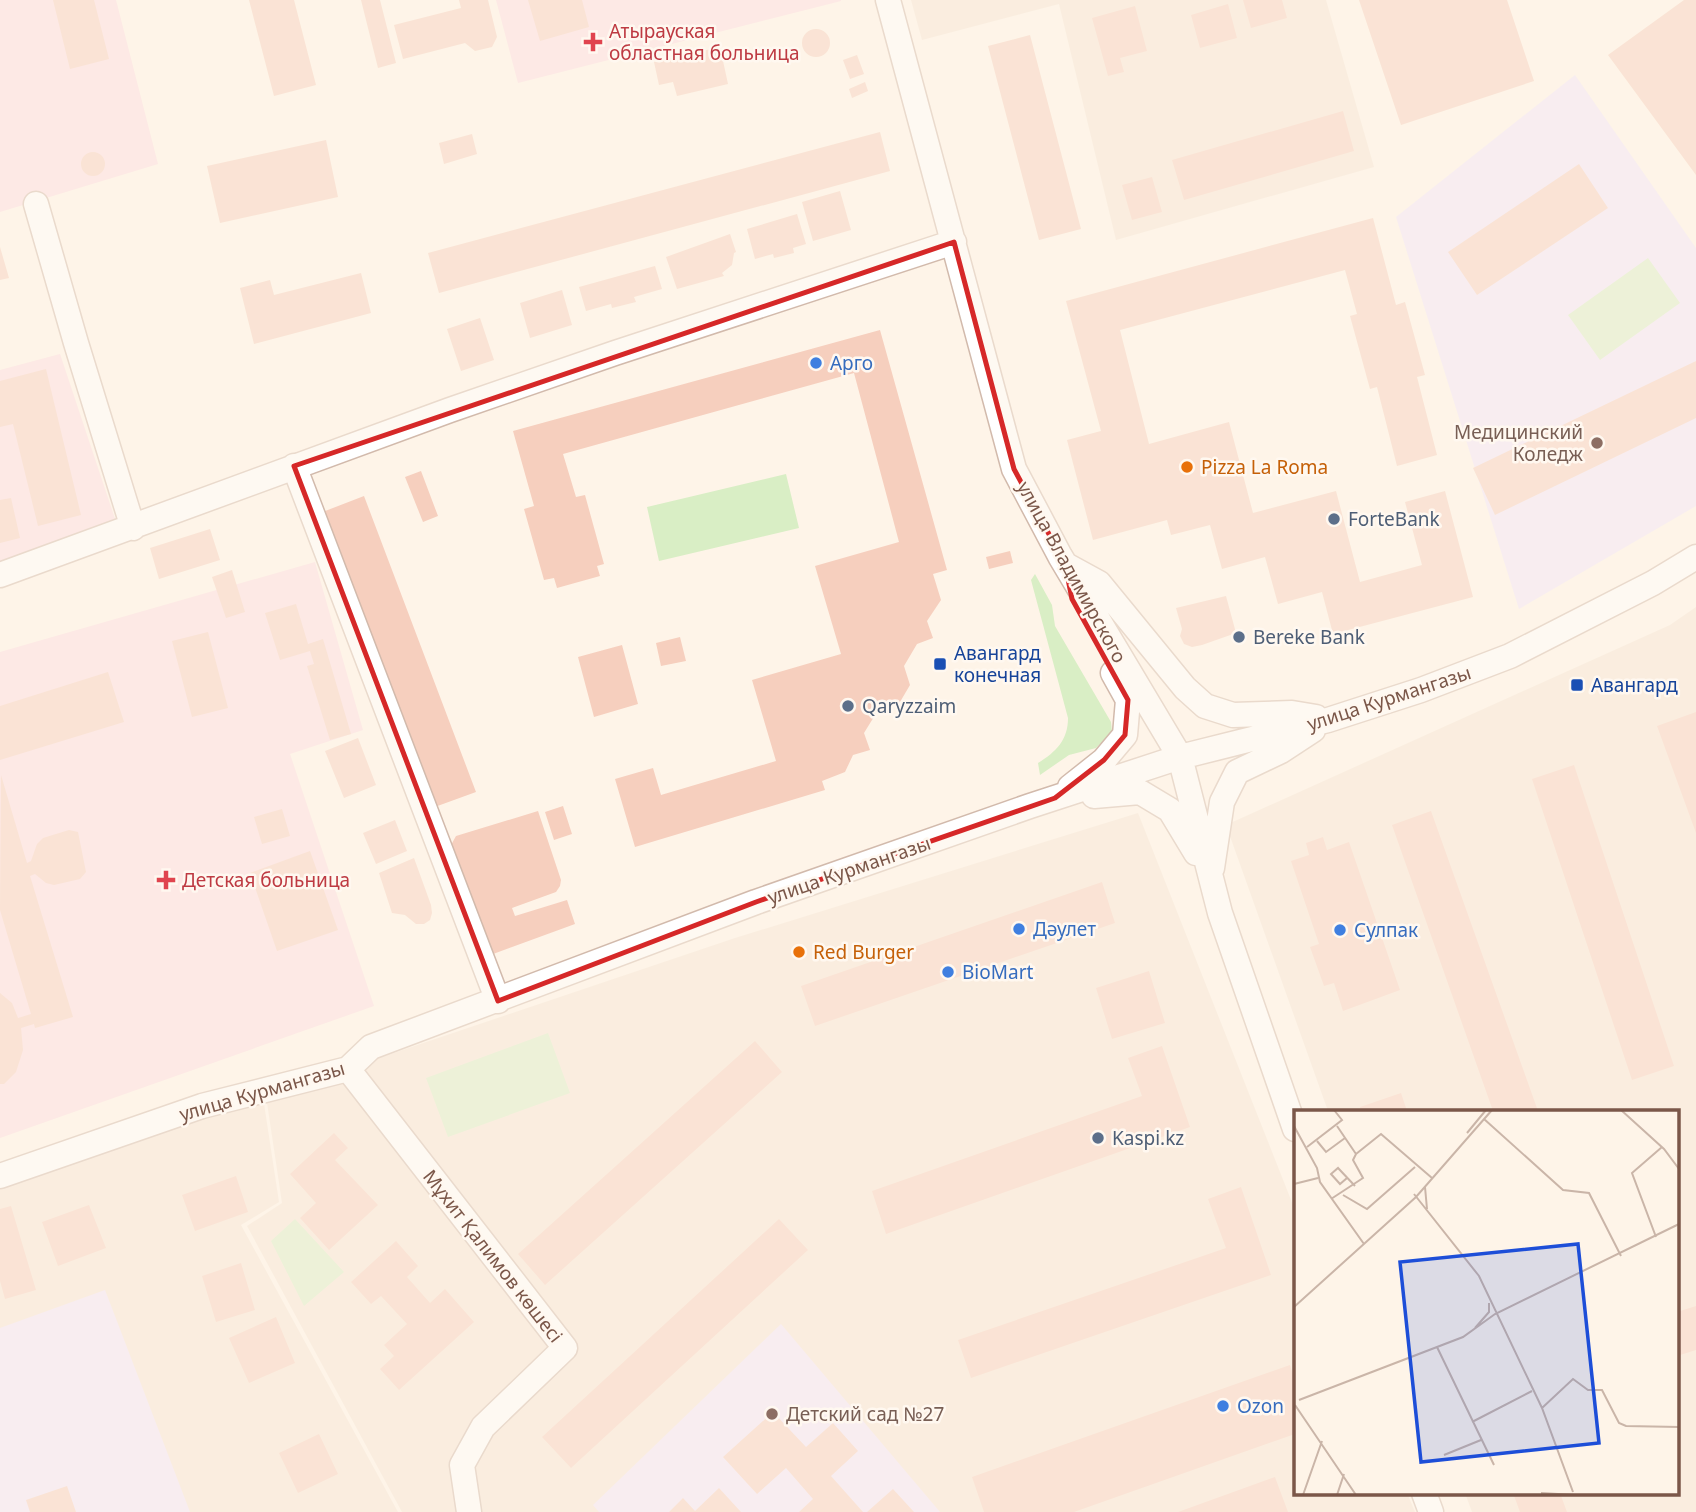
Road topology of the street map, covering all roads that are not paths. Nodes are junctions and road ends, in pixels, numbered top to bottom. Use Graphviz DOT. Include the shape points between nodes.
graph roads {
  1 [pos="888,0"];
  2 [pos="36,204"];
  3 [pos="954,242"];
  4 [pos="294,466"];
  5 [pos="133,528"];
  6 [pos="1696,557"];
  7 [pos="1065,564"];
  8 [pos="0,575"];
  9 [pos="1328,719"];
  10 [pos="1180,757"];
  11 [pos="1055,799"];
  12 [pos="1211,879"];
  13 [pos="498,1001"];
  14 [pos="348,1069"];
  15 [pos="1294,1126"];
  16 [pos="0,1176"];
  17 [pos="1424,1494"];
  18 [pos="469,1512"];
  19 [pos="1431,1512"];
  1 -- 3 [label="street, улица Владимирского"];
  2 -- 5 [label="street"];
  3 -- 4 [label="street" via="603,357"];
  3 -- 7 [label="street, улица Владимирского" via="1014,469"];
  4 -- 5 [label="street"];
  4 -- 13 [label="street"];
  5 -- 8 [label="street"];
  6 -- 9 [label="street, улица Курмангазы" via="1510,656"];
  7 -- 9 [label="street" via="1099,583 1205,706 1233,715 1292,713"];
  7 -- 10 [label="street, улица Владимирского"];
  7 -- 11 [label="street" via="1072,599 1128,700 1125,735 1104,760"];
  9 -- 10 [label="street, улица Курмангазы"];
  9 -- 12 [label="street" via="1281,751 1237,772 1222,802"];
  10 -- 11 [label="street, улица Курмангазы"];
  10 -- 12 [label="street, улица Владимирского"];
  11 -- 12 [label="street" via="1140,792 1170,810"];
  11 -- 13 [label="street, улица Курмангазы" via="756,902"];
  12 -- 15 [label="street, улица Владимирского"];
  13 -- 14 [label="street, улица Курмангазы" via="371,1047"];
  14 -- 16 [label="street, улица Курмангазы" via="202,1106"];
  14 -- 18 [label="street, Мұхит Қалимов көшесі" via="565,1348 483,1427 462,1465"];
  17 -- 19 [label="street"];
}
